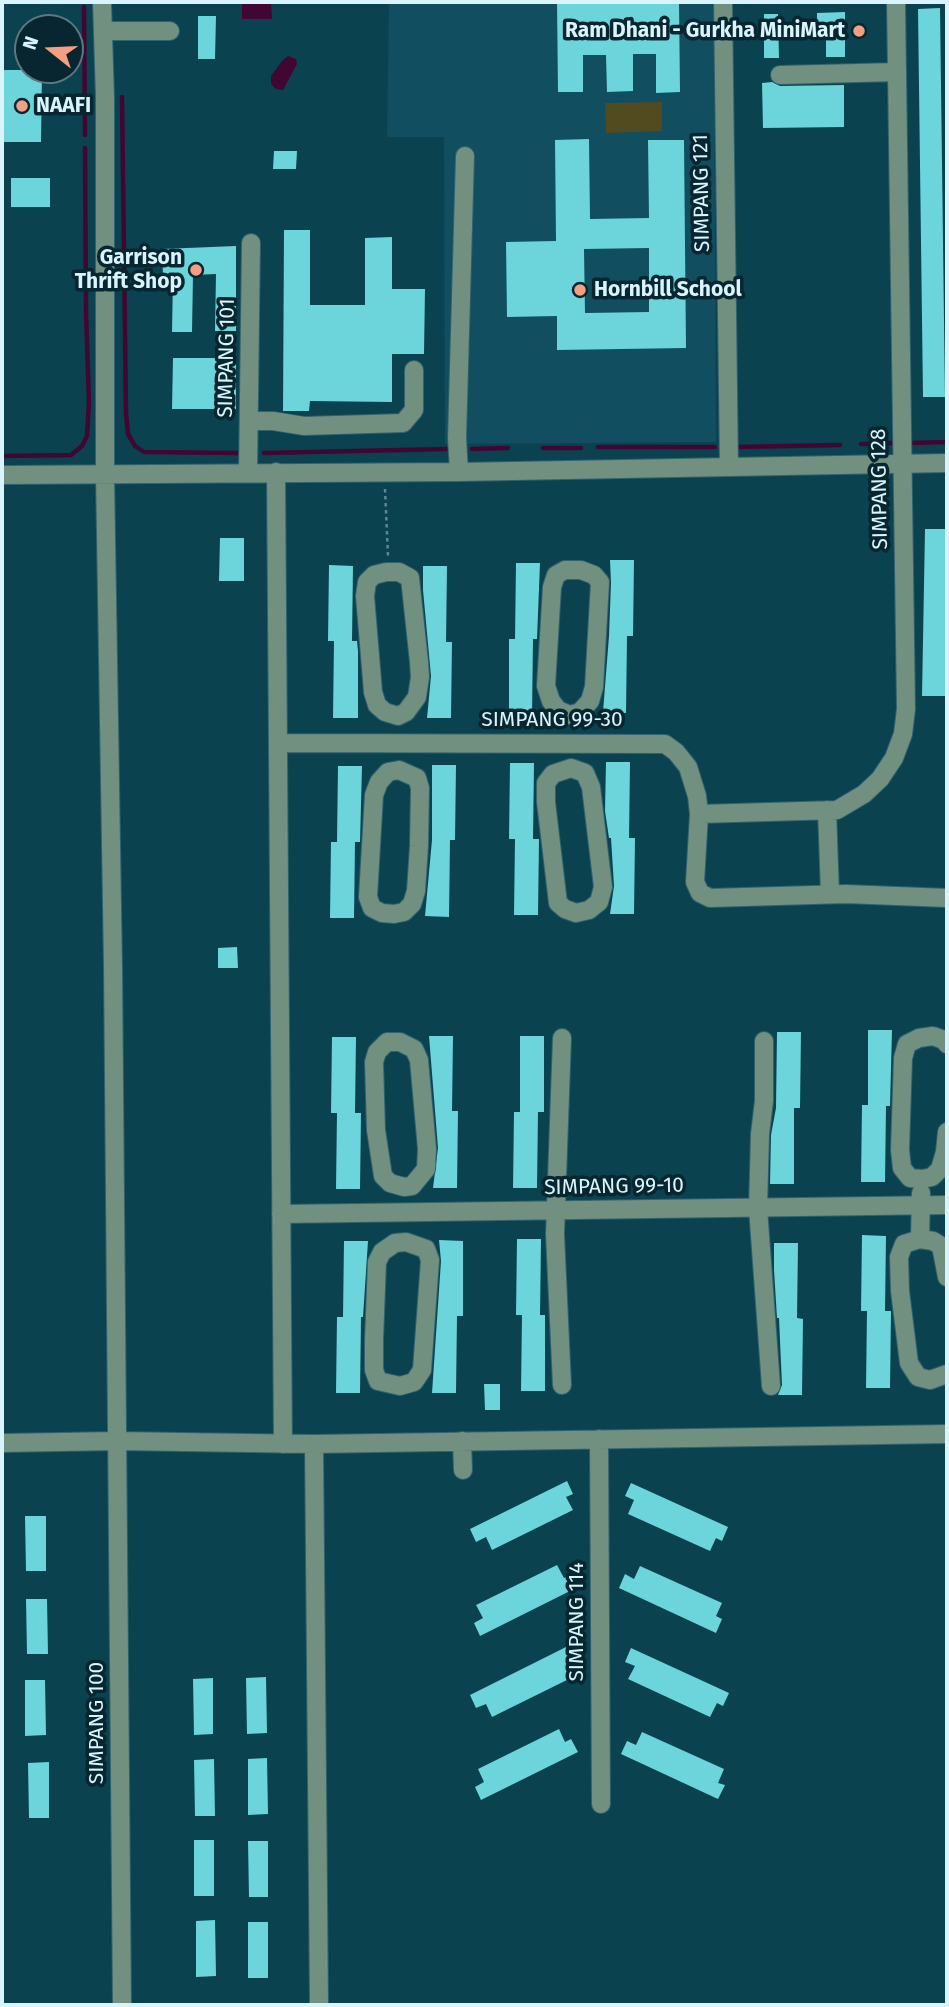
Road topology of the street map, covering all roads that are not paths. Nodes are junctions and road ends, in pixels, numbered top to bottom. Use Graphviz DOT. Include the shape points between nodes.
graph roads {
  1 [pos="102,2"];
  2 [pos="723,2"];
  3 [pos="896,2"];
  4 [pos="103,31"];
  5 [pos="170,31"];
  6 [pos="897,72"];
  7 [pos="780,75"];
  8 [pos="466,156"];
  9 [pos="251,243"];
  10 [pos="414,370"];
  11 [pos="249,421"];
  12 [pos="947,463"];
  13 [pos="902,464"];
  14 [pos="729,467"];
  15 [pos="276,472"];
  16 [pos="459,472"];
  17 [pos="248,473"];
  18 [pos="2,475"];
  19 [pos="105,475"];
  20 [pos="570,715"];
  21 [pos="398,716"];
  22 [pos="278,743"];
  23 [pos="398,743"];
  24 [pos="569,743"];
  25 [pos="571,768"];
  26 [pos="399,771"];
  27 [pos="827,810"];
  28 [pos="699,814"];
  29 [pos="830,894"];
  30 [pos="947,898"];
  31 [pos="562,1038"];
  32 [pos="764,1041"];
  33 [pos="947,1044"];
  34 [pos="947,1132"];
  35 [pos="922,1180"];
  36 [pos="404,1187"];
  37 [pos="947,1205"];
  38 [pos="920,1206"];
  39 [pos="758,1208"];
  40 [pos="555,1210"];
  41 [pos="405,1213"];
  42 [pos="281,1214"];
  43 [pos="920,1238"];
  44 [pos="406,1242"];
  45 [pos="947,1277"];
  46 [pos="947,1374"];
  47 [pos="562,1385"];
  48 [pos="771,1386"];
  49 [pos="947,1434"];
  50 [pos="599,1438"];
  51 [pos="117,1440"];
  52 [pos="462,1441"];
  53 [pos="2,1443"];
  54 [pos="283,1444"];
  55 [pos="314,1444"];
  56 [pos="463,1470"];
  57 [pos="601,1804"];
  58 [pos="122,2005"];
  59 [pos="319,2005"];
  1 -- 4 [label="street, SIMPANG 100"];
  2 -- 14 [label="street, SIMPANG 121"];
  3 -- 6 [label="street, SIMPANG 128"];
  4 -- 5 [label="street"];
  4 -- 19 [label="street, SIMPANG 100"];
  6 -- 7 [label="street"];
  6 -- 13 [label="street, SIMPANG 128"];
  8 -- 16 [label="street"];
  9 -- 11 [label="street, SIMPANG 101"];
  10 -- 11 [label="street" via="414,410 403,423 304,426"];
  11 -- 17 [label="street, SIMPANG 101"];
  12 -- 13 [label="street"];
  13 -- 14 [label="street"];
  13 -- 27 [label="street, SIMPANG 128" via="903,734 880,779 848,804"];
  14 -- 16 [label="street"];
  15 -- 16 [label="street"];
  15 -- 17 [label="street"];
  15 -- 22 [label="street"];
  17 -- 19 [label="street"];
  18 -- 19 [label="street"];
  19 -- 51 [label="street, SIMPANG 100"];
  20 -- 20 [label="street" via="558,710 546,686 552,587 556,575 581,570 600,582 594,687 590,701"];
  20 -- 24 [label="street"];
  21 -- 21 [label="street" via="377,705 373,692 365,596 367,582 386,572 410,578 419,662 417,697"];
  21 -- 23 [label="street"];
  22 -- 23 [label="street, SIMPANG 99-30"];
  22 -- 42 [label="street"];
  23 -- 24 [label="street, SIMPANG 99-30"];
  23 -- 26 [label="street"];
  24 -- 25 [label="street"];
  24 -- 28 [label="street, SIMPANG 99-30" via="665,744 688,766"];
  25 -- 25 [label="street" via="585,773 591,788 603,887 599,902 576,913 558,903 546,802 546,783 553,774"];
  26 -- 26 [label="street" via="417,778 420,788 419,846 412,904 394,914 372,908 368,897 374,795 388,772"];
  27 -- 28 [label="street, SIMPANG 128"];
  27 -- 29 [label="street"];
  28 -- 29 [label="street, SIMPANG 99-30" via="695,882 700,893 710,898"];
  29 -- 30 [label="street"];
  31 -- 40 [label="street"];
  32 -- 39 [label="street"];
  33 -- 35 [label="street" via="933,1036 919,1038 907,1044 903,1058 902,1168 910,1178"];
  34 -- 35 [label="street" via="940,1169"];
  35 -- 38 [label="street"];
  36 -- 36 [label="street" via="383,1176 376,1129 374,1062 387,1042 414,1049 419,1060 426,1169 412,1186"];
  36 -- 41 [label="street"];
  37 -- 38 [label="street, SIMPANG 99-10"];
  38 -- 39 [label="street, SIMPANG 99-10"];
  38 -- 43 [label="street"];
  39 -- 40 [label="street, SIMPANG 99-10"];
  39 -- 48 [label="street"];
  40 -- 41 [label="street, SIMPANG 99-10"];
  40 -- 47 [label="street"];
  41 -- 42 [label="street, SIMPANG 99-10"];
  41 -- 44 [label="street"];
  42 -- 54 [label="street"];
  43 -- 45 [label="street" via="941,1246"];
  43 -- 46 [label="street" via="904,1244 900,1257 909,1363 918,1377 930,1380"];
  44 -- 44 [label="street" via="426,1249 430,1260 422,1370 414,1382 400,1386 378,1381 374,1370 377,1262 395,1243"];
  49 -- 50 [label="street"];
  50 -- 52 [label="street"];
  50 -- 57 [label="street, SIMPANG 114"];
  51 -- 53 [label="street"];
  51 -- 54 [label="street"];
  51 -- 58 [label="street, SIMPANG 100"];
  52 -- 55 [label="street"];
  52 -- 56 [label="street"];
  54 -- 55 [label="street"];
  55 -- 59 [label="street"];
}
